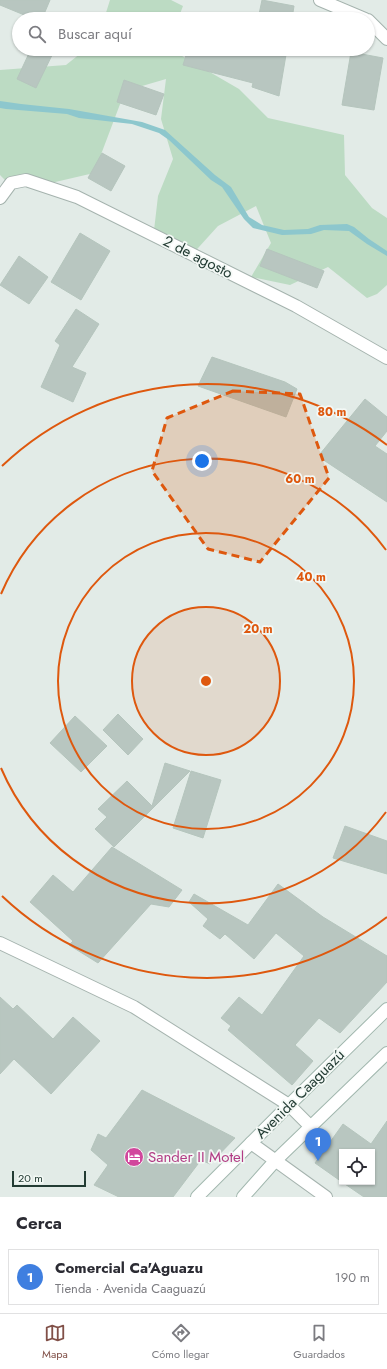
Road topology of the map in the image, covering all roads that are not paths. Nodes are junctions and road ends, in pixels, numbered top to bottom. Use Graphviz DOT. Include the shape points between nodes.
graph roads {
  1 [pos="320,0"];
  2 [pos="348,12"];
  3 [pos="375,28"];
  4 [pos="387,39"];
  5 [pos="2,195"];
  6 [pos="387,358"];
  7 [pos="0,943"];
  8 [pos="387,1009"];
  9 [pos="387,1053"];
  10 [pos="288,1105"];
  11 [pos="310,1126"];
  12 [pos="251,1143"];
  13 [pos="275,1161"];
  14 [pos="198,1197"];
  15 [pos="243,1197"];
  16 [pos="326,1197"];
  1 -- 2 [label="street"];
  3 -- 4 [label="street"];
  5 -- 6 [label="street, 2 de agosto" via="11,183 26,180 77,196 296,306"];
  7 -- 10 [label="street" via="134,1007"];
  8 -- 10 [label="street, Avenida Caaguazú"];
  9 -- 11 [label="street, Avenida Caaguazú"];
  10 -- 11 [label="street"];
  10 -- 12 [label="street, Avenida Caaguazú"];
  11 -- 13 [label="street, Avenida Caaguazú"];
  12 -- 13 [label="street"];
  12 -- 14 [label="street, Avenida Caaguazú"];
  13 -- 15 [label="street, Avenida Caaguazú"];
  13 -- 16 [label="street"];
}
